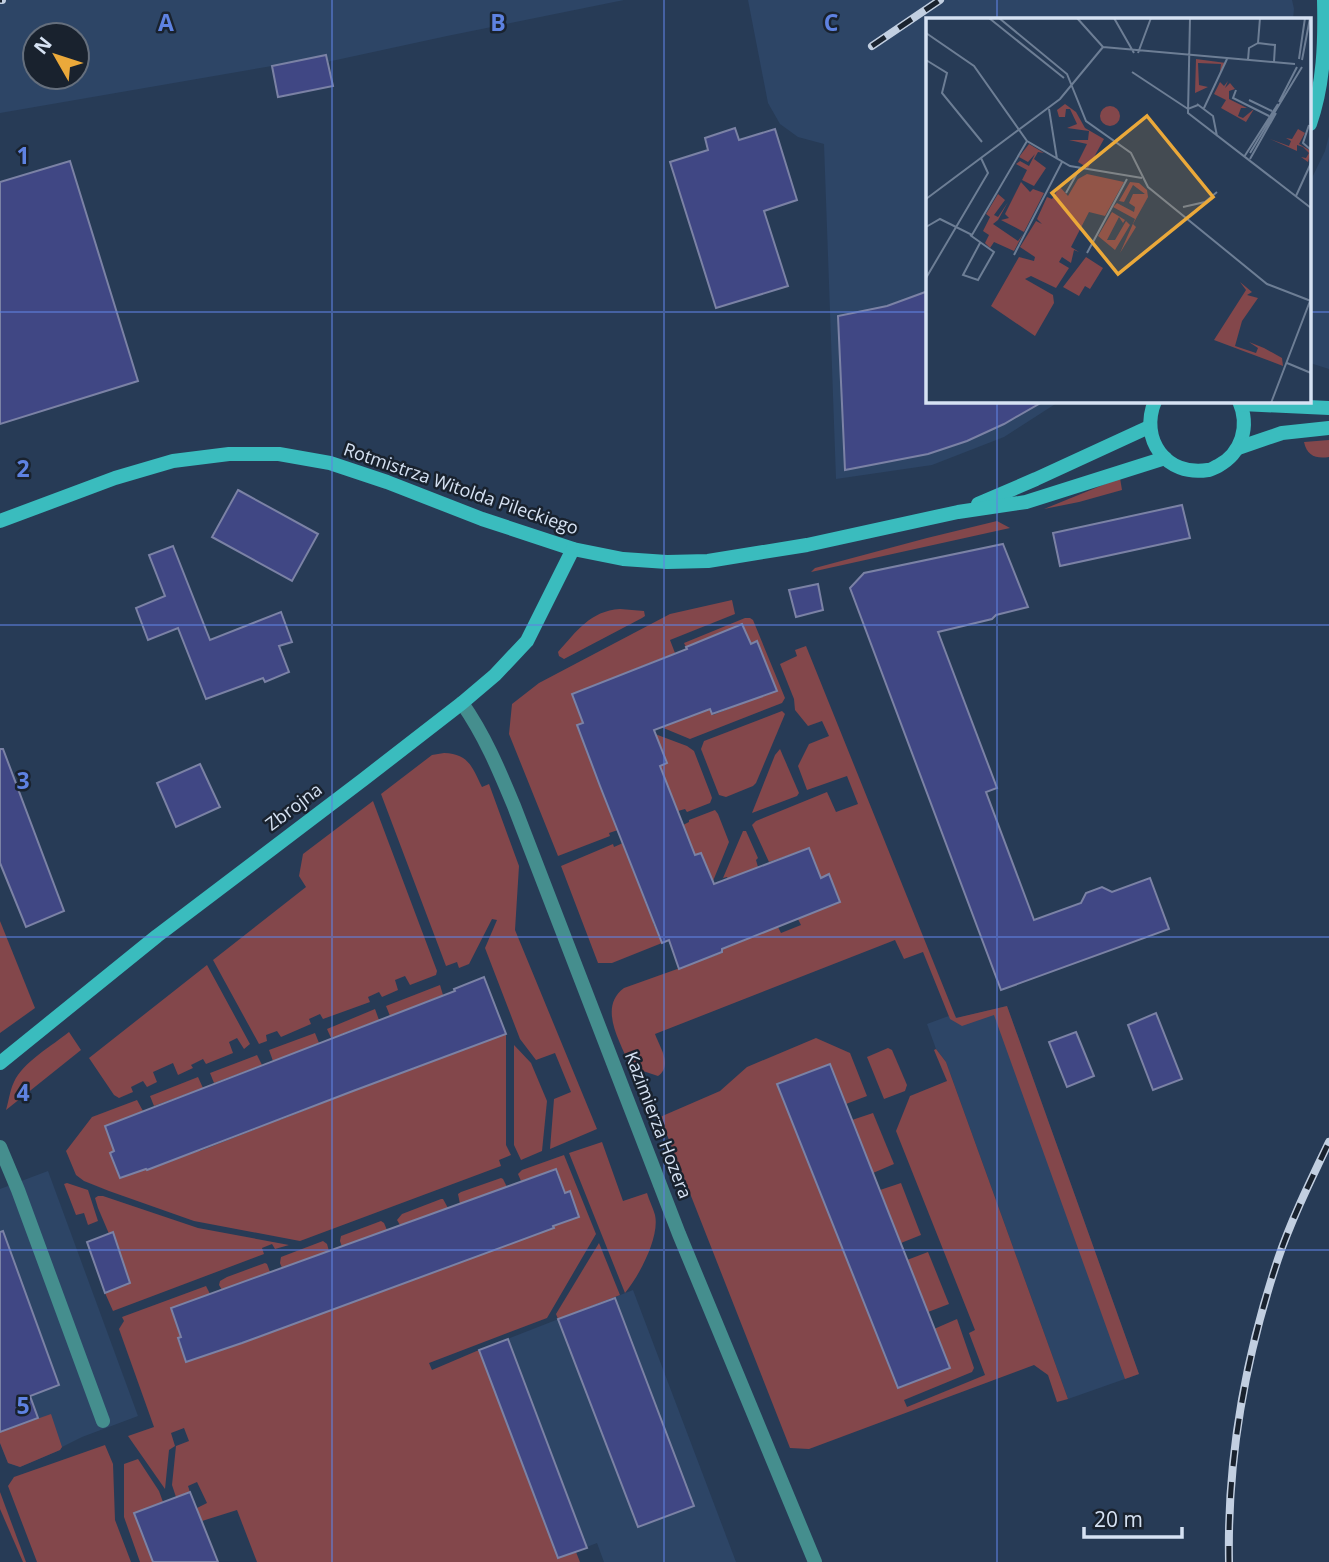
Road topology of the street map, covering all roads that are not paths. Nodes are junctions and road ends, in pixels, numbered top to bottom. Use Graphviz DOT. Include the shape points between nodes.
graph roads {
  1 [pos="1325,0"];
  2 [pos="1312,116"];
  3 [pos="1155,402"];
  4 [pos="1240,402"];
  5 [pos="1329,408"];
  6 [pos="1149,427"];
  7 [pos="1329,428"];
  8 [pos="1238,448"];
  9 [pos="1165,458"];
  10 [pos="958,512"];
  11 [pos="0,521"];
  12 [pos="573,549"];
  13 [pos="462,703"];
  14 [pos="0,1063"];
  15 [pos="0,1147"];
  16 [pos="103,1421"];
  17 [pos="815,1562"];
  1 -- 2 [label="main road" via="1321,78"];
  3 -- 6 [label="main road"];
  4 -- 5 [label="main road"];
  4 -- 8 [label="main road" via="1245,426"];
  6 -- 9 [label="main road"];
  6 -- 10 [label="main road, Rotmistrza Witolda Pileckiego"];
  7 -- 8 [label="main road" via="1282,433"];
  8 -- 9 [label="main road" via="1228,461 1209,470 1185,469"];
  9 -- 10 [label="main road, Rotmistrza Witolda Pileckiego" via="1026,502"];
  10 -- 12 [label="main road, Rotmistrza Witolda Pileckiego" via="708,561 623,559"];
  11 -- 12 [label="main road, Rotmistrza Witolda Pileckiego" via="173,461 279,454 330,463"];
  12 -- 13 [label="main road, Zbrojna" via="527,641"];
  13 -- 14 [label="main road, Zbrojna" via="157,936"];
  13 -- 17 [label="street, Kazimierza Hozera" via="491,750 679,1234"];
  15 -- 16 [label="street"];
}
